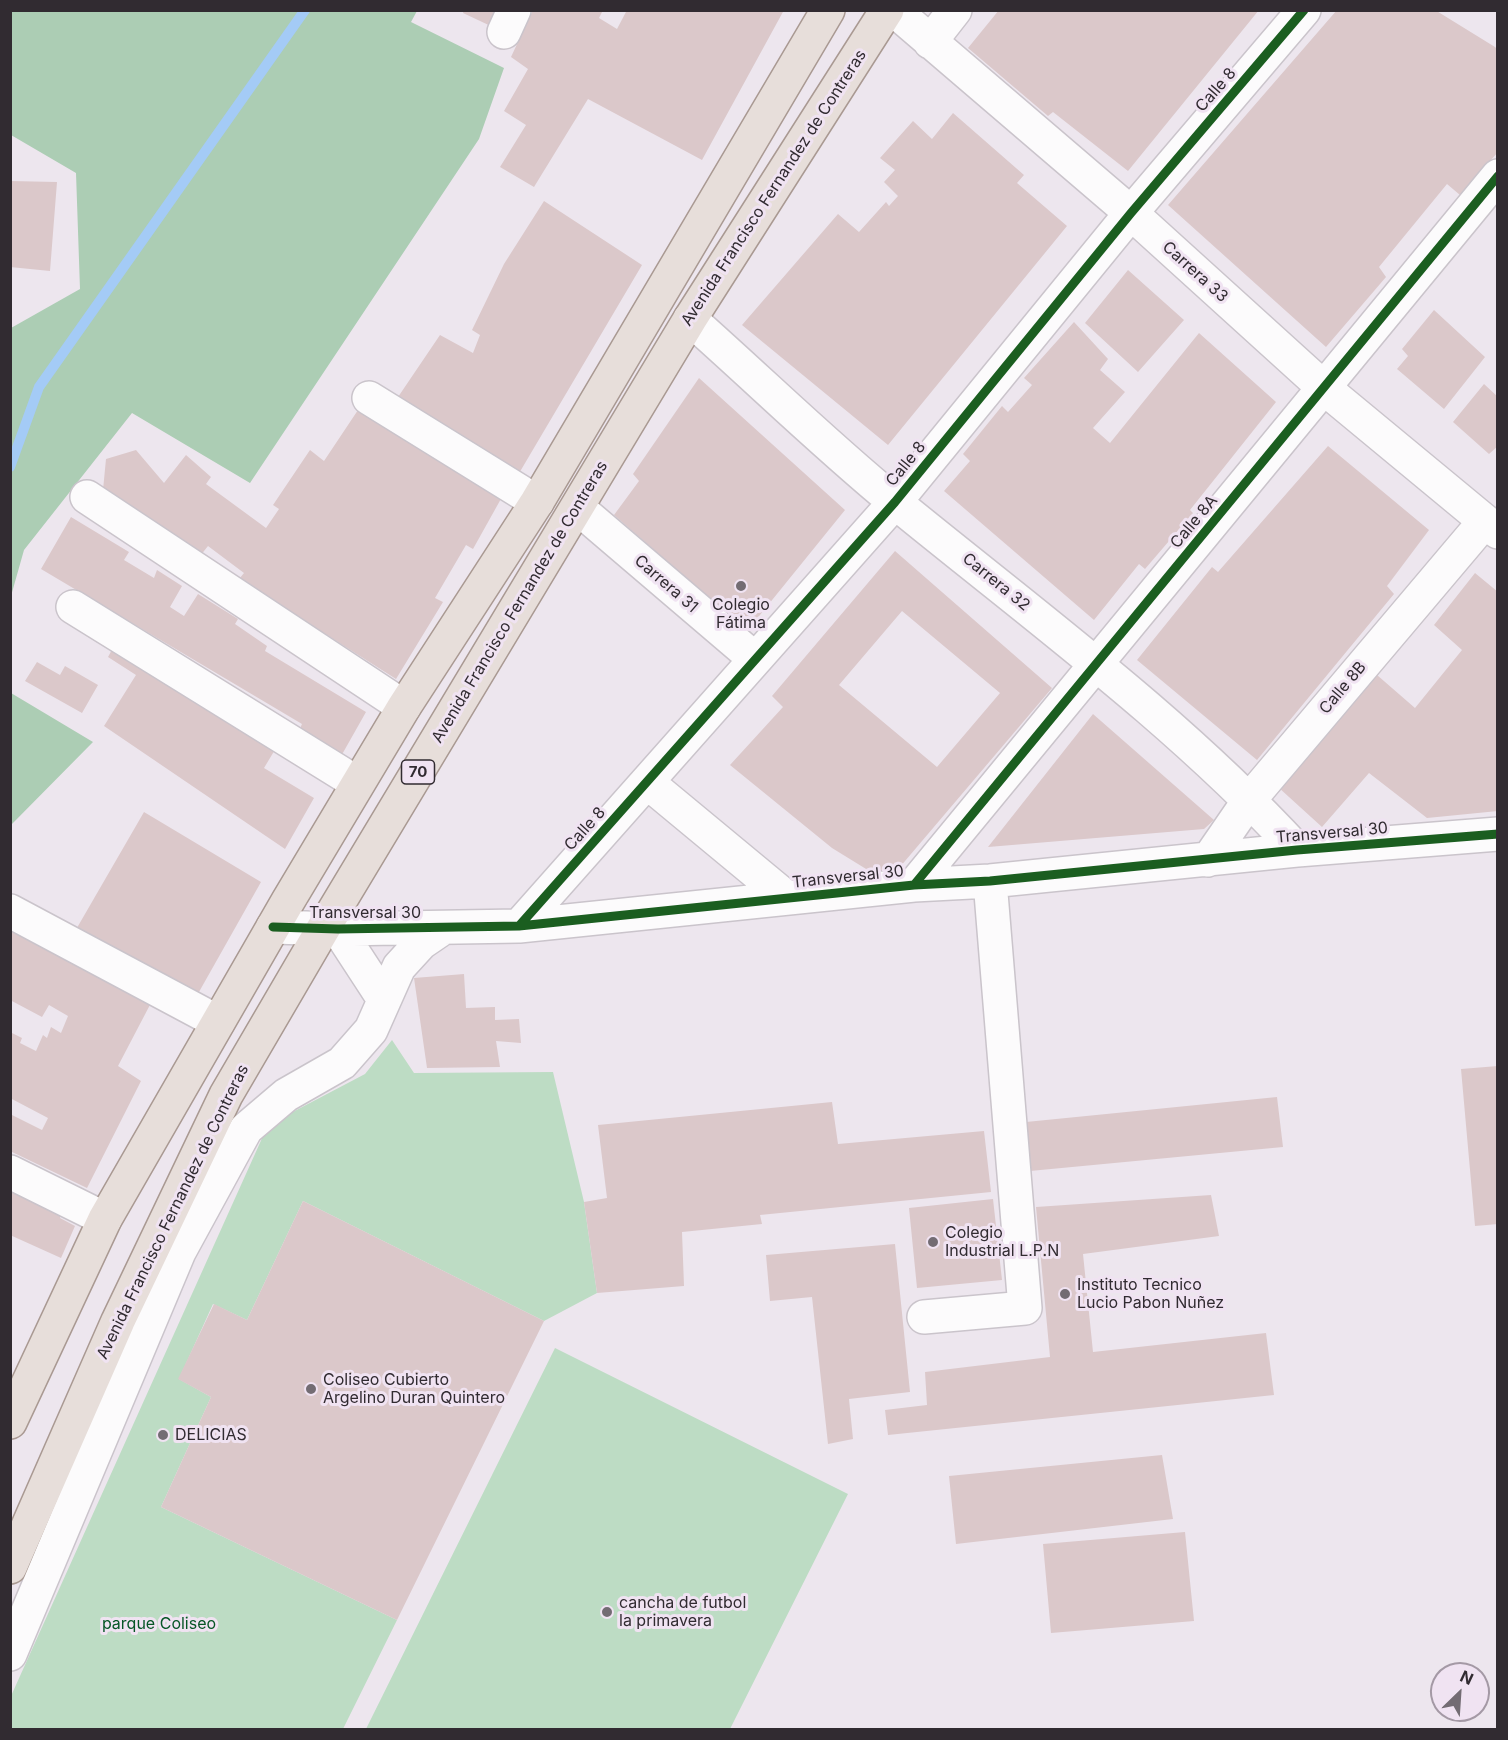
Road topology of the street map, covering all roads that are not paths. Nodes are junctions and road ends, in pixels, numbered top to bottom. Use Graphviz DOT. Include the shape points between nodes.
graph roads {
  1 [pos="828,10"];
  2 [pos="887,10"];
  3 [pos="894,10"];
  4 [pos="955,10"];
  5 [pos="1304,10"];
  6 [pos="930,42"];
  7 [pos="1497,176"];
  8 [pos="1131,213"];
  9 [pos="690,319"];
  10 [pos="1324,388"];
  11 [pos="369,399"];
  12 [pos="87,497"];
  13 [pos="537,502"];
  14 [pos="895,502"];
  15 [pos="578,508"];
  16 [pos="1491,526"];
  17 [pos="72,607"];
  18 [pos="755,660"];
  19 [pos="1097,663"];
  20 [pos="404,707"];
  21 [pos="647,782"];
  22 [pos="357,783"];
  23 [pos="1250,799"];
  24 [pos="1497,834"];
  25 [pos="1297,850"];
  26 [pos="1208,860"];
  27 [pos="990,881"];
  28 [pos="914,885"];
  29 [pos="788,898"];
  30 [pos="10,911"];
  31 [pos="519,926"];
  32 [pos="273,927"];
  33 [pos="443,928"];
  34 [pos="330,929"];
  35 [pos="383,998"];
  36 [pos="218,1022"];
  37 [pos="10,1172"];
  38 [pos="105,1219"];
  39 [pos="924,1317"];
  40 [pos="10,1422"];
  41 [pos="10,1567"];
  42 [pos="10,1654"];
  1 -- 13 [label="main road"];
  2 -- 9 [label="main road, Avenida Francisco Fernandez de Contreras / 70"];
  3 -- 6 [label="street, Carrera 33"];
  4 -- 6 [label="street"];
  5 -- 8 [label="street, Calle 8"];
  6 -- 8 [label="street, Carrera 33"];
  7 -- 10 [label="street, Calle 8A"];
  8 -- 10 [label="street, Carrera 33"];
  8 -- 14 [label="street, Calle 8"];
  9 -- 14 [label="street, Carrera 32"];
  9 -- 15 [label="main road, Avenida Francisco Fernandez de Contreras / 70"];
  10 -- 16 [label="street, Carrera 33"];
  10 -- 19 [label="street, Calle 8A"];
  11 -- 13 [label="street"];
  12 -- 20 [label="street"];
  13 -- 20 [label="main road"];
  14 -- 18 [label="street, Calle 8"];
  14 -- 19 [label="street, Carrera 32"];
  15 -- 18 [label="street, Carrera 31"];
  15 -- 34 [label="main road, Avenida Francisco Fernandez de Contreras / 70"];
  16 -- 23 [label="street, Calle 8B"];
  17 -- 22 [label="street"];
  18 -- 21 [label="street, Calle 8"];
  19 -- 23 [label="street, Carrera 32"];
  19 -- 28 [label="street, Calle 8A"];
  20 -- 22 [label="main road"];
  21 -- 29 [label="street"];
  21 -- 31 [label="street, Calle 8"];
  22 -- 32 [label="main road"];
  23 -- 25 [label="street, Carrera 32"];
  23 -- 26 [label="street, Calle 8B"];
  24 -- 25 [label="street, Transversal 30"];
  25 -- 26 [label="street, Transversal 30"];
  26 -- 27 [label="street, Transversal 30"];
  27 -- 28 [label="street, Transversal 30"];
  27 -- 39 [label="street" via="1025,1308"];
  28 -- 29 [label="street, Transversal 30"];
  29 -- 31 [label="street, Transversal 30"];
  30 -- 36 [label="street"];
  31 -- 33 [label="street, Transversal 30"];
  32 -- 34 [label="street, Transversal 30"];
  32 -- 36 [label="main road"];
  33 -- 34 [label="street, Transversal 30"];
  33 -- 35 [label="street" via="421,943 399,967"];
  34 -- 35 [label="street"];
  34 -- 41 [label="main road, Avenida Francisco Fernandez de Contreras / 70" via="226,1095 118,1321"];
  35 -- 42 [label="street" via="371,1030 342,1063 286,1095 246,1129 179,1252"];
  36 -- 38 [label="main road"];
  37 -- 38 [label="street"];
  38 -- 40 [label="main road"];
}
